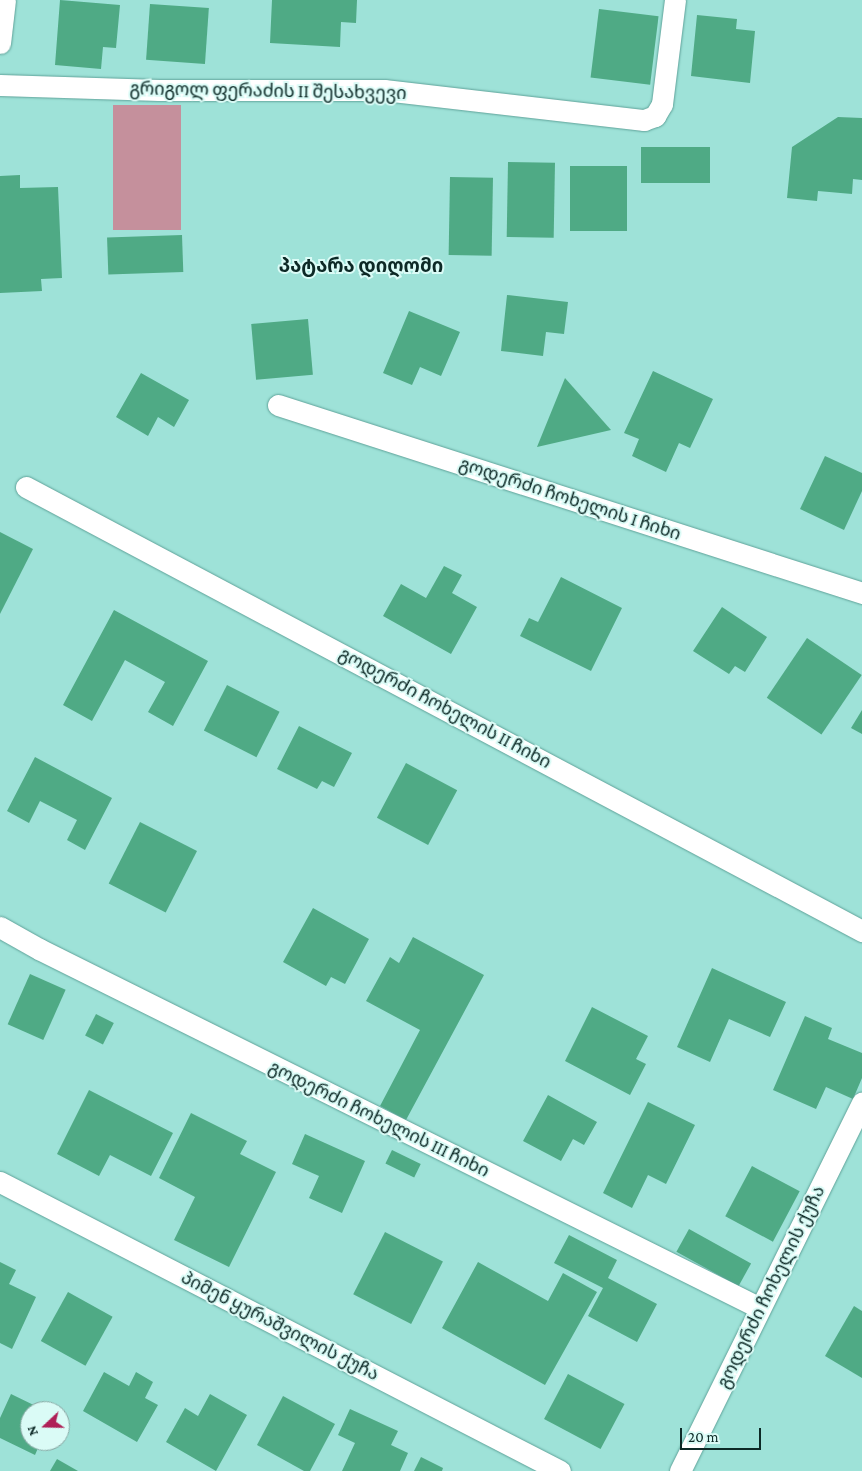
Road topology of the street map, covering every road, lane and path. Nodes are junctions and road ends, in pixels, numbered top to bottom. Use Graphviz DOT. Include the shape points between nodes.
graph roads {
  1 [pos="5,0"];
  2 [pos="675,0"];
  3 [pos="0,43"];
  4 [pos="0,85"];
  5 [pos="278,405"];
  6 [pos="26,487"];
  7 [pos="862,593"];
  8 [pos="0,927"];
  9 [pos="862,931"];
  10 [pos="862,1103"];
  11 [pos="0,1182"];
  12 [pos="760,1308"];
  13 [pos="560,1471"];
  14 [pos="680,1471"];
  1 -- 3 [label="street"];
  2 -- 4 [label="street, გრიგოლ ფერაძის II შესახვევი" via="662,104 655,116 644,120 384,90 159,90"];
  5 -- 7 [label="street, გოდერძი ჩოხელის I ჩიხი"];
  6 -- 9 [label="street, გოდერძი ჩოხელის II ჩიხი"];
  8 -- 12 [label="street, გოდერძი ჩოხელის III ჩიხი"];
  10 -- 12 [label="street, გოდერძი ჩოხელის ქუჩა"];
  11 -- 13 [label="street, პიმენ ყურაშვილის ქუჩა"];
  12 -- 14 [label="street, გოდერძი ჩოხელის ქუჩა"];
}
